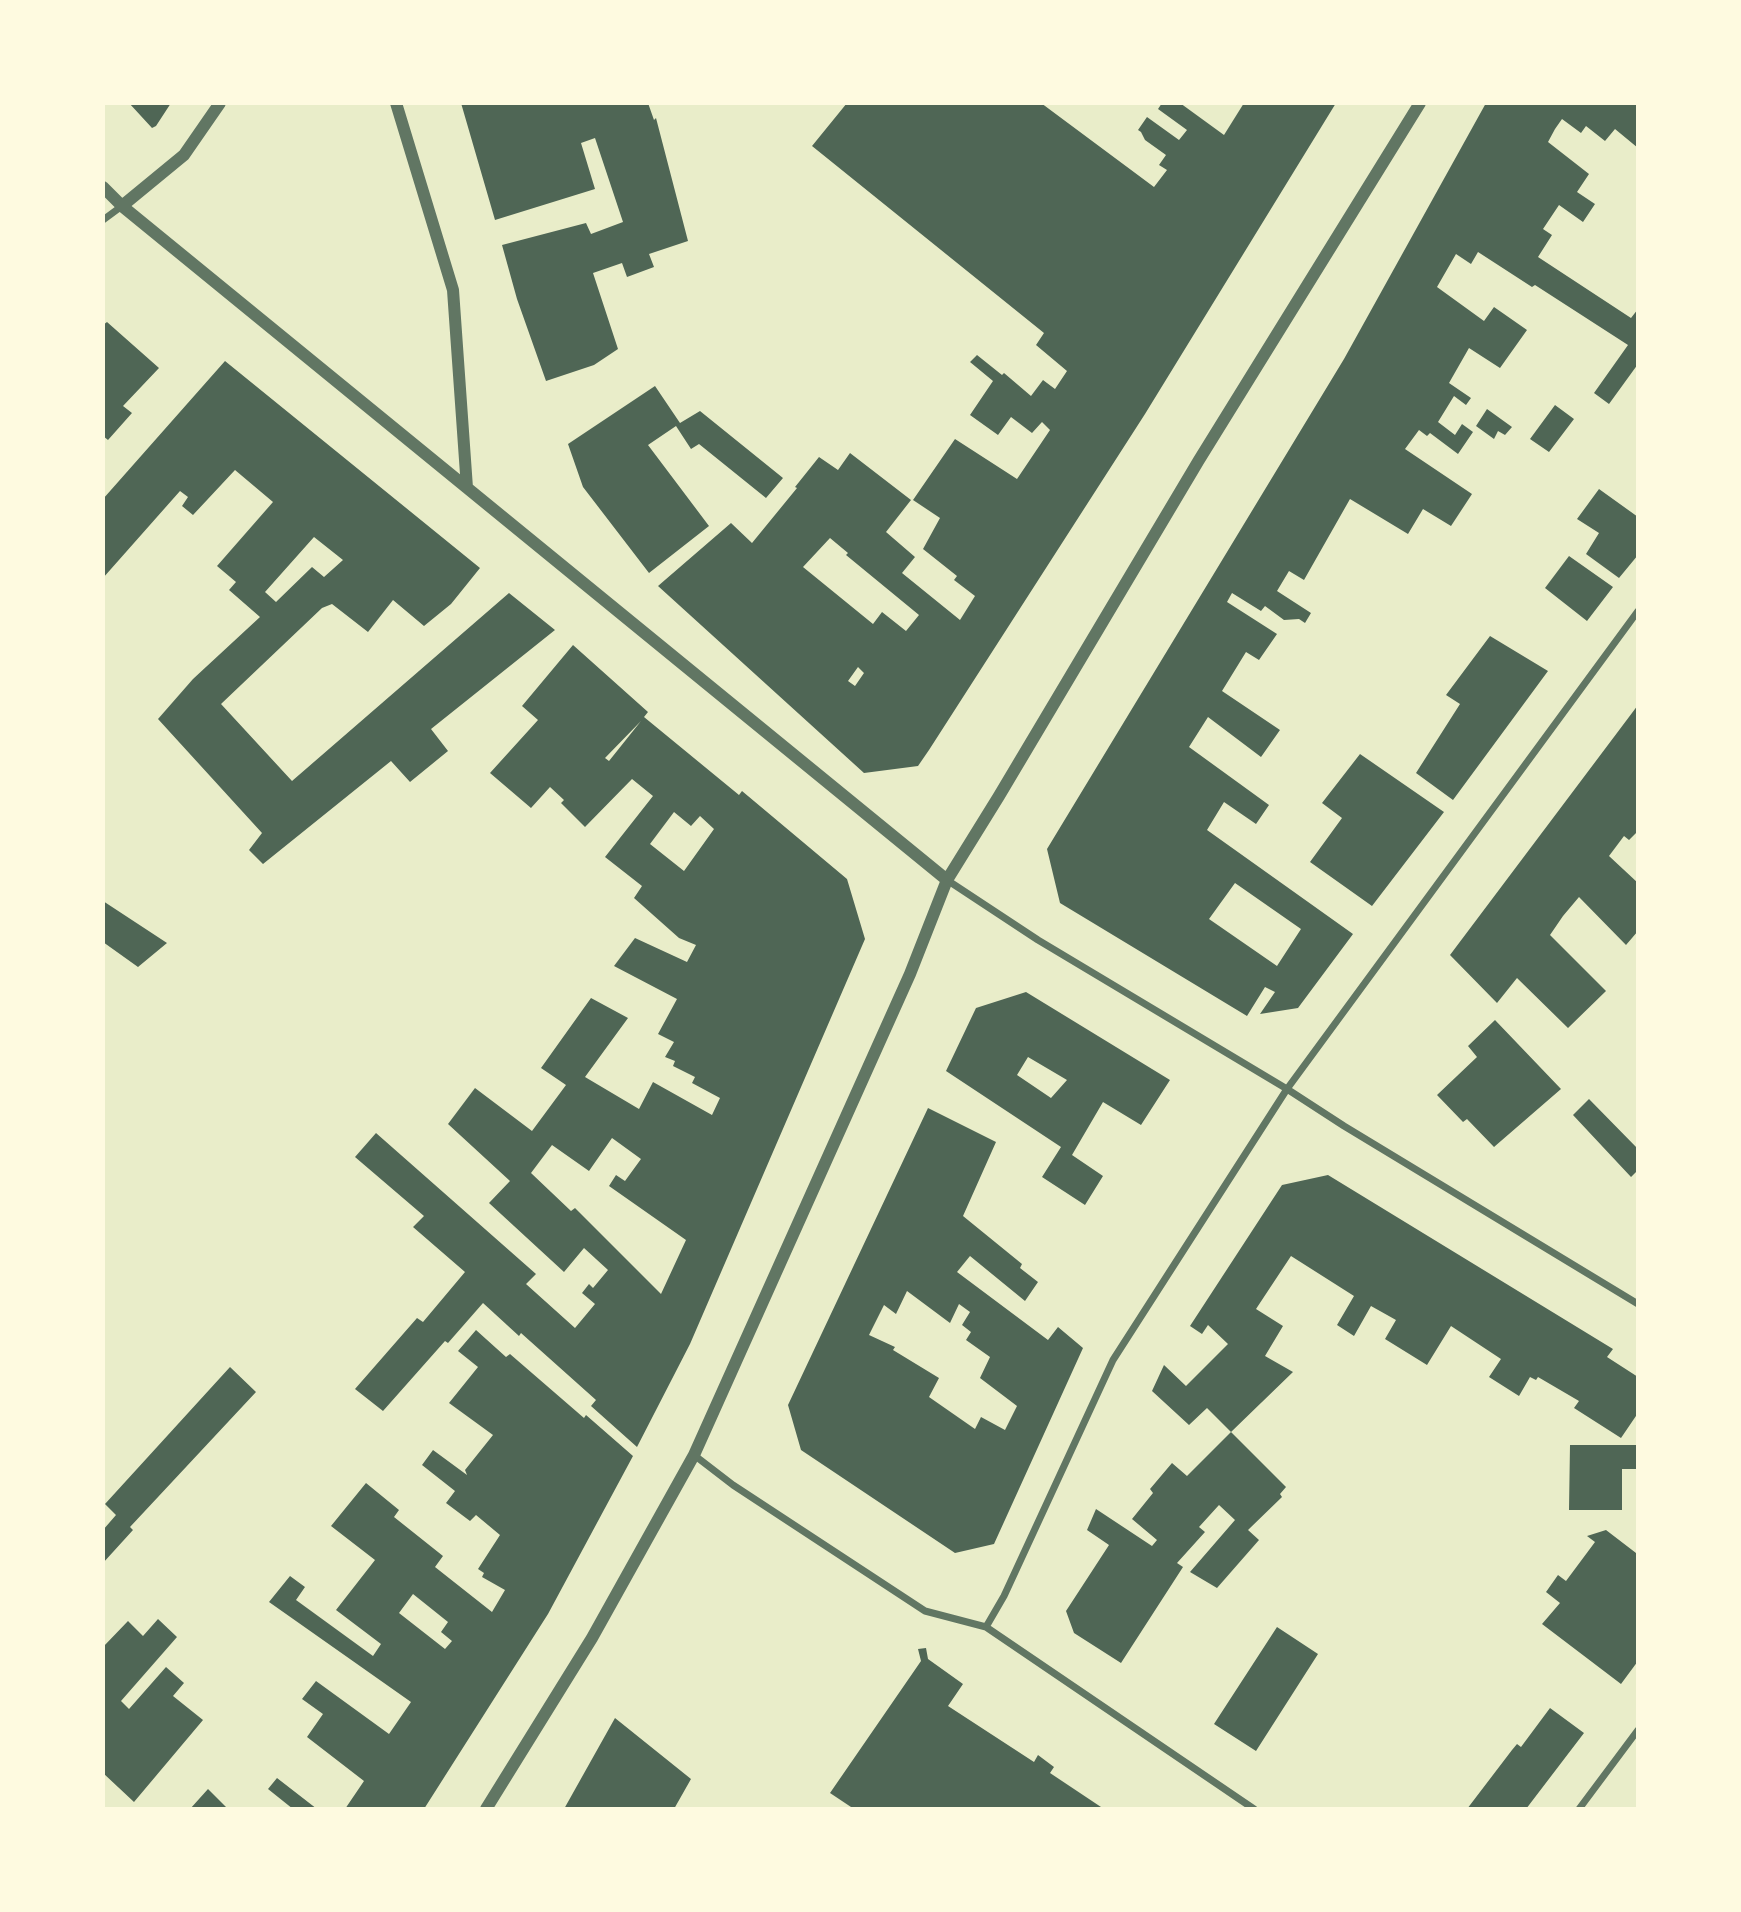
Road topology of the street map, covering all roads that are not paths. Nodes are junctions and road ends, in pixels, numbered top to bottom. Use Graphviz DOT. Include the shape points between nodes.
graph roads {
  1 [pos="220,103"];
  2 [pos="396,103"];
  3 [pos="1420,103"];
  4 [pos="103,187"];
  5 [pos="122,206"];
  6 [pos="103,220"];
  7 [pos="467,488"];
  8 [pos="1638,611"];
  9 [pos="947,880"];
  10 [pos="1287,1088"];
  11 [pos="1638,1304"];
  12 [pos="694,1455"];
  13 [pos="986,1628"];
  14 [pos="1638,1730"];
  15 [pos="486,1809"];
  16 [pos="1254,1809"];
  17 [pos="1579,1809"];
  1 -- 5 [label="street" via="184,155"];
  2 -- 7 [label="street" via="453,290"];
  3 -- 9 [label="street"];
  4 -- 5 [label="street"];
  5 -- 6 [label="street"];
  5 -- 7 [label="street"];
  7 -- 9 [label="street"];
  8 -- 10 [label="street"];
  9 -- 10 [label="street" via="1038,940"];
  9 -- 12 [label="street" via="910,974"];
  10 -- 11 [label="street"];
  10 -- 13 [label="street" via="1113,1360"];
  12 -- 13 [label="street" via="925,1611"];
  12 -- 15 [label="street" via="592,1638"];
  13 -- 16 [label="street"];
  14 -- 17 [label="street"];
}
